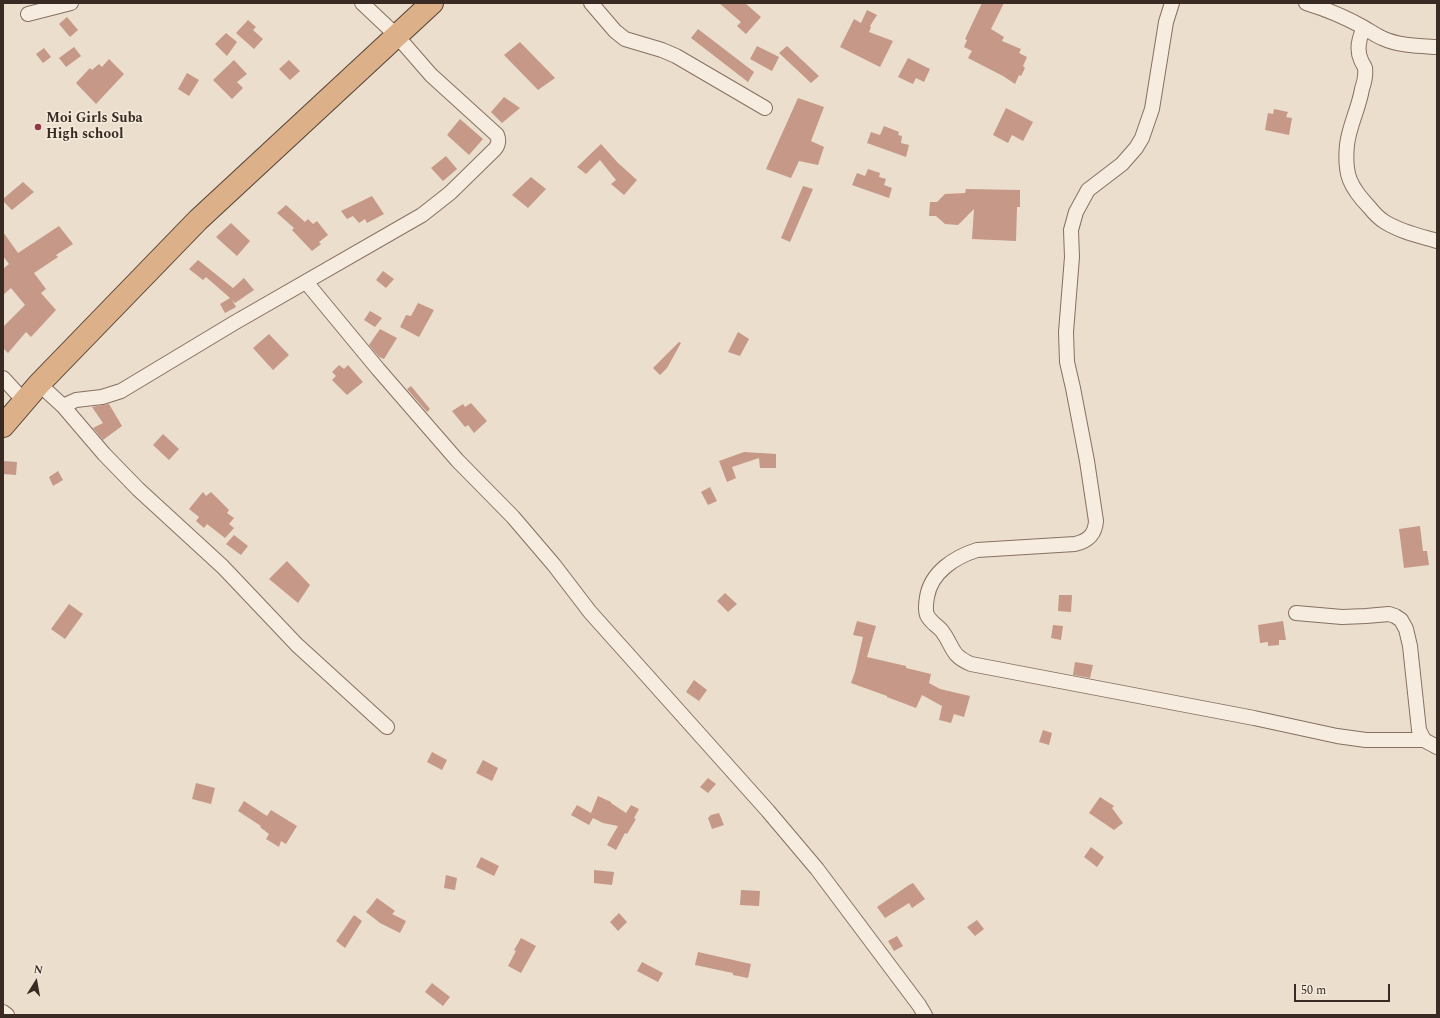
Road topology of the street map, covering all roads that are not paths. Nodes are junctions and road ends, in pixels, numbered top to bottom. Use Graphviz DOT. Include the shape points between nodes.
graph roads {
  1 [pos="71,3"];
  2 [pos="362,3"];
  3 [pos="432,3"];
  4 [pos="591,3"];
  5 [pos="1172,3"];
  6 [pos="1306,3"];
  7 [pos="28,14"];
  8 [pos="1364,28"];
  9 [pos="396,36"];
  10 [pos="1437,47"];
  11 [pos="765,108"];
  12 [pos="1437,241"];
  13 [pos="306,282"];
  14 [pos="3,378"];
  15 [pos="39,384"];
  16 [pos="24,401"];
  17 [pos="63,406"];
  18 [pos="3,426"];
  19 [pos="1296,613"];
  20 [pos="387,727"];
  21 [pos="1424,740"];
  22 [pos="1437,747"];
  23 [pos="3,1012"];
  24 [pos="7,1015"];
  25 [pos="924,1015"];
  1 -- 7 [label="street"];
  2 -- 9 [label="street"];
  3 -- 9 [label="highway"];
  4 -- 11 [label="street" via="625,39 676,56"];
  5 -- 21 [label="street" via="1166,22 1152,109 1142,138 1122,164 1088,190 1076,212 1072,230 1066,355 1087,461 1096,528 1089,539 1076,544 977,550 963,555 941,571 929,586 927,614 931,622 941,630 955,654 971,664 1337,736 1366,740"];
  6 -- 8 [label="street" via="1326,9"];
  8 -- 10 [label="street" via="1392,42"];
  8 -- 12 [label="street" via="1359,48 1365,68 1364,78 1347,144 1346,166 1349,180 1362,200 1384,222"];
  9 -- 13 [label="street" via="431,75 497,134 498,144 469,176 435,206"];
  9 -- 15 [label="highway" via="198,220"];
  13 -- 17 [label="street" via="120,391 102,397 76,400"];
  13 -- 25 [label="street" via="452,455 513,517 590,612 753,793 813,864 920,1005"];
  14 -- 16 [label="street"];
  15 -- 16 [label="highway"];
  15 -- 17 [label="street"];
  16 -- 18 [label="highway"];
  17 -- 20 [label="street" via="138,489 218,562 297,645"];
  19 -- 21 [label="street" via="1342,617 1389,614 1402,620 1410,646 1417,719"];
  21 -- 22 [label="street"];
  23 -- 24 [label="street"];
}
